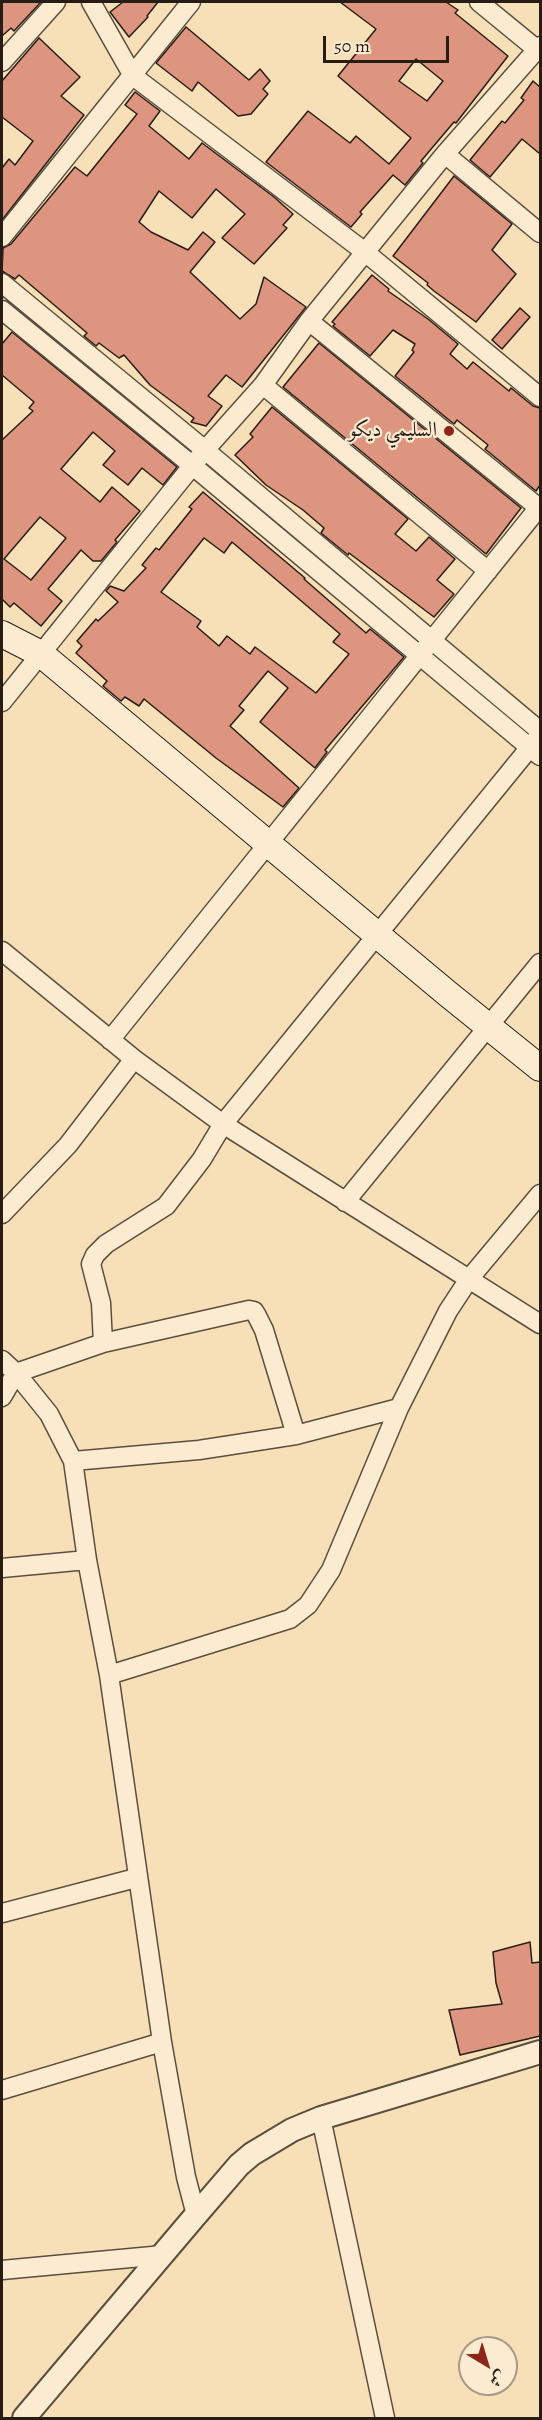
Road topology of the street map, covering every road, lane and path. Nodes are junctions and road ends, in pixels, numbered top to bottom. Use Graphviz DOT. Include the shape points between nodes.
graph roads {
  1 [pos="57,2"];
  2 [pos="91,2"];
  3 [pos="191,2"];
  4 [pos="479,2"];
  5 [pos="540,49"];
  6 [pos="2,62"];
  7 [pos="133,76"];
  8 [pos="445,154"];
  9 [pos="540,233"];
  10 [pos="2,237"];
  11 [pos="365,252"];
  12 [pos="2,283"];
  13 [pos="2,310"];
  14 [pos="309,321"];
  15 [pos="263,385"];
  16 [pos="540,398"];
  17 [pos="205,450"];
  18 [pos="193,466"];
  19 [pos="540,507"];
  20 [pos="488,571"];
  21 [pos="2,633"];
  22 [pos="433,640"];
  23 [pos="41,654"];
  24 [pos="420,655"];
  25 [pos="2,702"];
  26 [pos="538,742"];
  27 [pos="268,844"];
  28 [pos="377,934"];
  29 [pos="4,956"];
  30 [pos="540,963"];
  31 [pos="489,1026"];
  32 [pos="110,1040"];
  33 [pos="134,1059"];
  34 [pos="540,1068"];
  35 [pos="223,1124"];
  36 [pos="540,1194"];
  37 [pos="345,1202"];
  38 [pos="2,1214"];
  39 [pos="470,1278"];
  40 [pos="540,1324"];
  41 [pos="103,1343"];
  42 [pos="2,1360"];
  43 [pos="16,1373"];
  44 [pos="2,1397"];
  45 [pos="399,1408"];
  46 [pos="296,1434"];
  47 [pos="73,1461"];
  48 [pos="87,1560"];
  49 [pos="2,1568"];
  50 [pos="109,1675"];
  51 [pos="136,1878"];
  52 [pos="2,1913"];
  53 [pos="162,2043"];
  54 [pos="540,2052"];
  55 [pos="2,2090"];
  56 [pos="321,2118"];
  57 [pos="196,2215"];
  58 [pos="163,2255"];
  59 [pos="2,2270"];
  60 [pos="24,2418"];
  61 [pos="385,2418"];
  1 -- 6 [label="street"];
  2 -- 7 [label="street"];
  3 -- 7 [label="street"];
  4 -- 5 [label="street"];
  5 -- 8 [label="street"];
  7 -- 10 [label="street"];
  7 -- 11 [label="street"];
  8 -- 9 [label="street"];
  8 -- 11 [label="street"];
  11 -- 14 [label="street"];
  11 -- 16 [label="street"];
  12 -- 17 [label="street"];
  13 -- 18 [label="street"];
  14 -- 15 [label="street"];
  14 -- 19 [label="street"];
  15 -- 17 [label="street"];
  15 -- 20 [label="street"];
  17 -- 18 [label="street"];
  17 -- 22 [label="street"];
  18 -- 23 [label="street"];
  18 -- 24 [label="street"];
  19 -- 20 [label="street"];
  20 -- 22 [label="street"];
  21 -- 23 [label="main road"];
  22 -- 24 [label="street"];
  22 -- 26 [label="street"];
  23 -- 25 [label="street"];
  23 -- 27 [label="main road"];
  24 -- 26 [label="street"];
  24 -- 27 [label="street"];
  26 -- 28 [label="street"];
  27 -- 28 [label="main road"];
  27 -- 32 [label="street"];
  28 -- 31 [label="main road"];
  28 -- 35 [label="street"];
  29 -- 32 [label="street"];
  30 -- 31 [label="street"];
  31 -- 34 [label="main road"];
  31 -- 37 [label="street"];
  32 -- 33 [label="street"];
  33 -- 35 [label="street"];
  33 -- 38 [label="street" via="68,1145"];
  35 -- 37 [label="street"];
  35 -- 41 [label="street" via="202,1160 166,1206 106,1244 94,1256 91,1264 101,1303"];
  36 -- 39 [label="street"];
  37 -- 39 [label="street"];
  39 -- 40 [label="street"];
  39 -- 45 [label="street" via="448,1311"];
  41 -- 43 [label="street"];
  41 -- 46 [label="street" via="254,1311 264,1330"];
  42 -- 43 [label="street"];
  43 -- 44 [label="street"];
  43 -- 47 [label="street" via="49,1414"];
  45 -- 46 [label="street"];
  45 -- 50 [label="street" via="331,1570 308,1605 290,1619"];
  46 -- 47 [label="street" via="199,1450"];
  47 -- 48 [label="street"];
  48 -- 49 [label="street"];
  48 -- 50 [label="street"];
  50 -- 51 [label="street"];
  51 -- 52 [label="street"];
  51 -- 53 [label="street"];
  53 -- 55 [label="street"];
  53 -- 57 [label="street"];
  54 -- 56 [label="street"];
  56 -- 57 [label="street" via="252,2154"];
  56 -- 61 [label="street"];
  57 -- 58 [label="street"];
  58 -- 59 [label="street"];
  58 -- 60 [label="street"];
}
